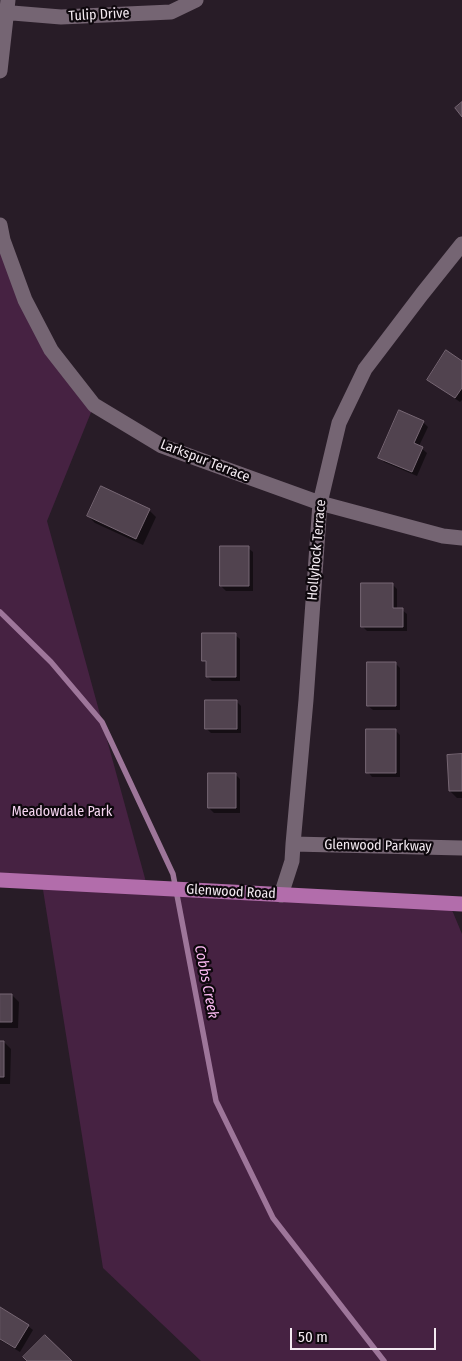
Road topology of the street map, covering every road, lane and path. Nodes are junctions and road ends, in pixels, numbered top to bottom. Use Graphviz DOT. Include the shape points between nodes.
graph roads {
  1 [pos="196,0"];
  2 [pos="5,9"];
  3 [pos="0,71"];
  4 [pos="0,226"];
  5 [pos="462,244"];
  6 [pos="320,503"];
  7 [pos="462,538"];
  8 [pos="293,844"];
  9 [pos="462,848"];
  10 [pos="0,880"];
  11 [pos="281,895"];
  12 [pos="462,904"];
  1 -- 2 [label="street, Tulip Drive" via="171,12 61,17"];
  2 -- 3 [label="street"];
  4 -- 6 [label="street, Larkspur Terrace" via="25,300 52,350 94,405 162,446"];
  5 -- 6 [label="street, Hollyhock Terrace" via="365,369 338,424"];
  6 -- 7 [label="street, Larkspur Terrace" via="443,536"];
  6 -- 8 [label="street, Hollyhock Terrace"];
  8 -- 9 [label="street, Glenwood Parkway"];
  8 -- 11 [label="street, Hollyhock Terrace" via="292,861"];
  10 -- 11 [label="main road, Glenwood Road"];
  11 -- 12 [label="main road, Glenwood Road"];
}
